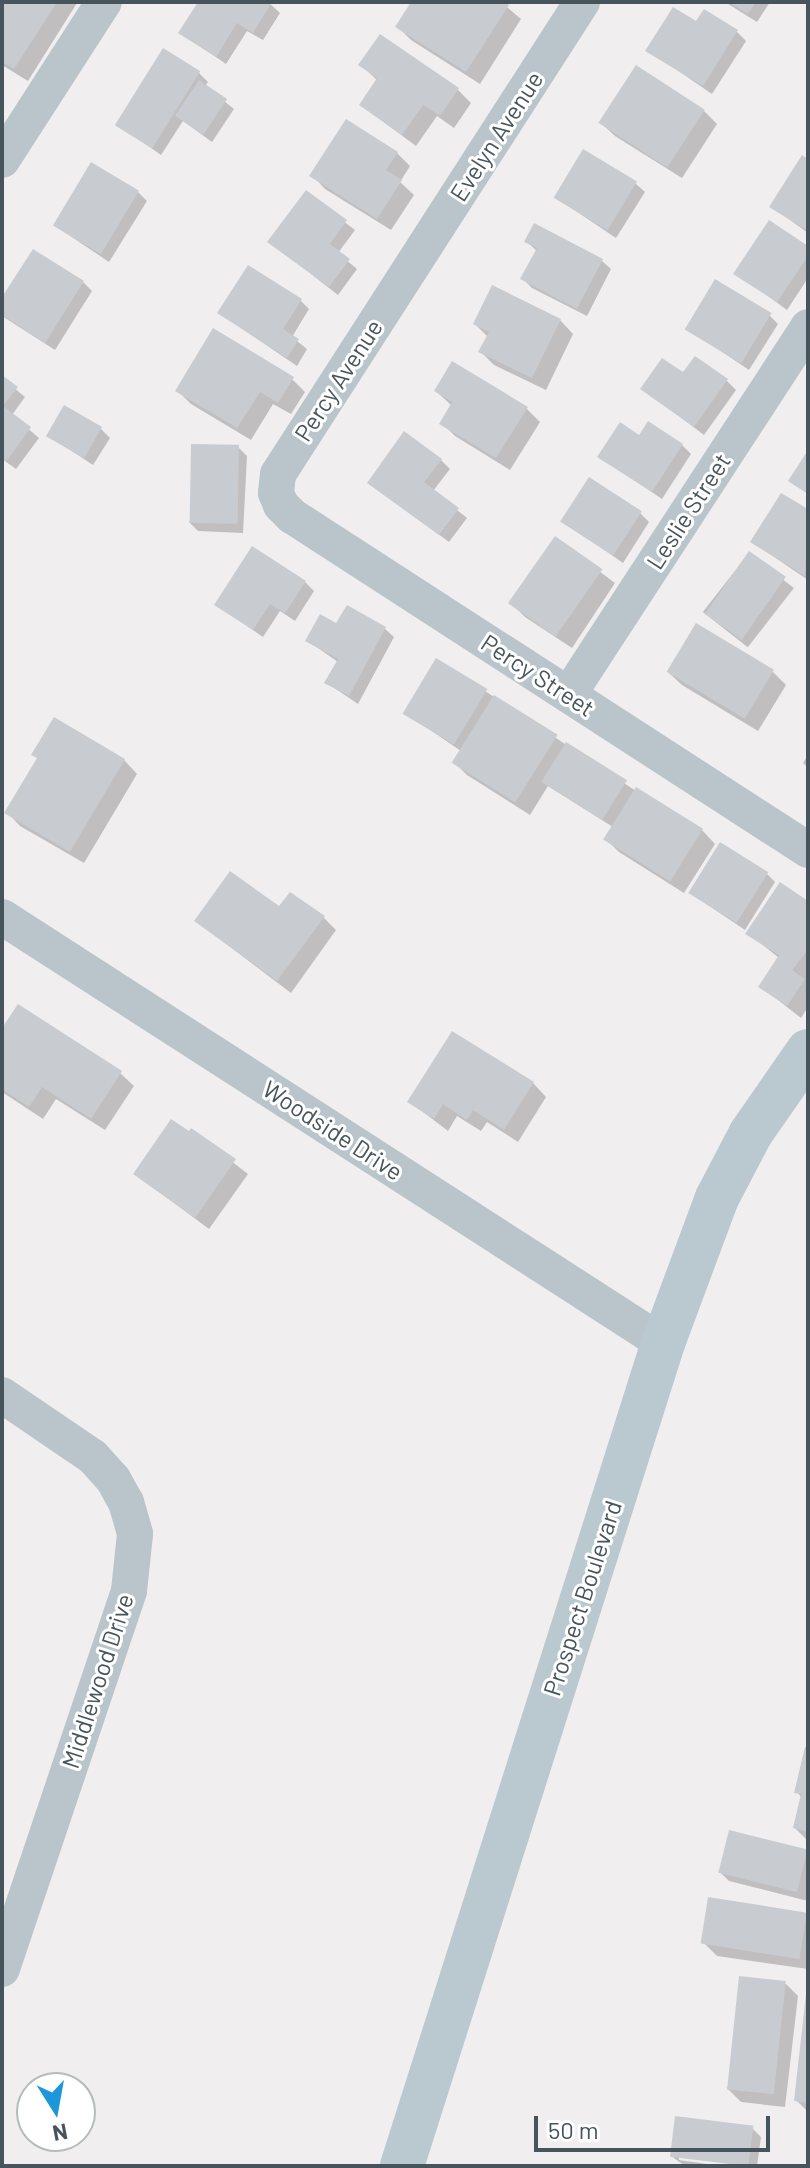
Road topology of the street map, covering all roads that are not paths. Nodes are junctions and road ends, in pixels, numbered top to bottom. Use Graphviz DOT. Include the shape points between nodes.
graph roads {
  1 [pos="104,2"];
  2 [pos="582,2"];
  3 [pos="2,160"];
  4 [pos="409,271"];
  5 [pos="808,327"];
  6 [pos="276,493"];
  7 [pos="569,694"];
  8 [pos="808,850"];
  9 [pos="2,917"];
  10 [pos="808,1051"];
  11 [pos="663,1343"];
  12 [pos="2,1395"];
  13 [pos="2,1969"];
  14 [pos="402,2166"];
  1 -- 3 [label="street"];
  2 -- 4 [label="street, Evelyn Avenue"];
  4 -- 6 [label="street, Percy Avenue" via="278,474"];
  5 -- 7 [label="street, Leslie Street"];
  6 -- 7 [label="street, Percy Street" via="292,516"];
  7 -- 8 [label="street, Percy Street"];
  9 -- 11 [label="street, Woodside Drive"];
  10 -- 11 [label="main road, Prospect Boulevard" via="751,1133 717,1198"];
  11 -- 14 [label="main road, Prospect Boulevard"];
  12 -- 13 [label="street, Middlewood Drive" via="93,1457 126,1502 135,1534 129,1591"];
}
